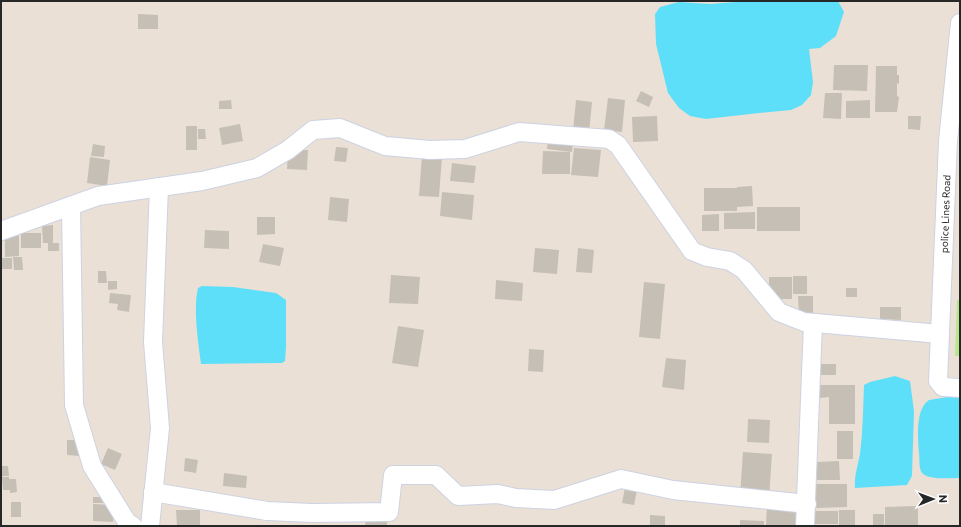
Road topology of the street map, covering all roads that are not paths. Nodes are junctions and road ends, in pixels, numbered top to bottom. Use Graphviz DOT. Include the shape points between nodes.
graph roads {
  1 [pos="960,23"];
  2 [pos="159,187"];
  3 [pos="71,206"];
  4 [pos="1,232"];
  5 [pos="812,323"];
  6 [pos="940,334"];
  7 [pos="960,388"];
  8 [pos="153,492"];
  9 [pos="806,504"];
  10 [pos="133,526"];
  11 [pos="150,526"];
  12 [pos="805,526"];
  1 -- 6 [label="street, police Lines Road" via="948,141"];
  2 -- 3 [label="street" via="98,196"];
  2 -- 5 [label="street" via="202,181 257,168 288,150 313,130 340,128 385,146 430,150 465,149 519,132 609,139 618,145 692,250 707,257 730,261 744,270 779,312"];
  2 -- 8 [label="street" via="153,342 160,428"];
  3 -- 4 [label="street"];
  3 -- 10 [label="street" via="74,405 92,466 127,522"];
  5 -- 6 [label="street"];
  5 -- 9 [label="street"];
  6 -- 7 [label="street, police Lines Road" via="939,383 943,387"];
  8 -- 9 [label="street" via="267,511 389,512 393,475 436,475 458,496 498,494 516,498 554,500 621,479 673,490"];
  8 -- 11 [label="street"];
  9 -- 12 [label="street"];
}
